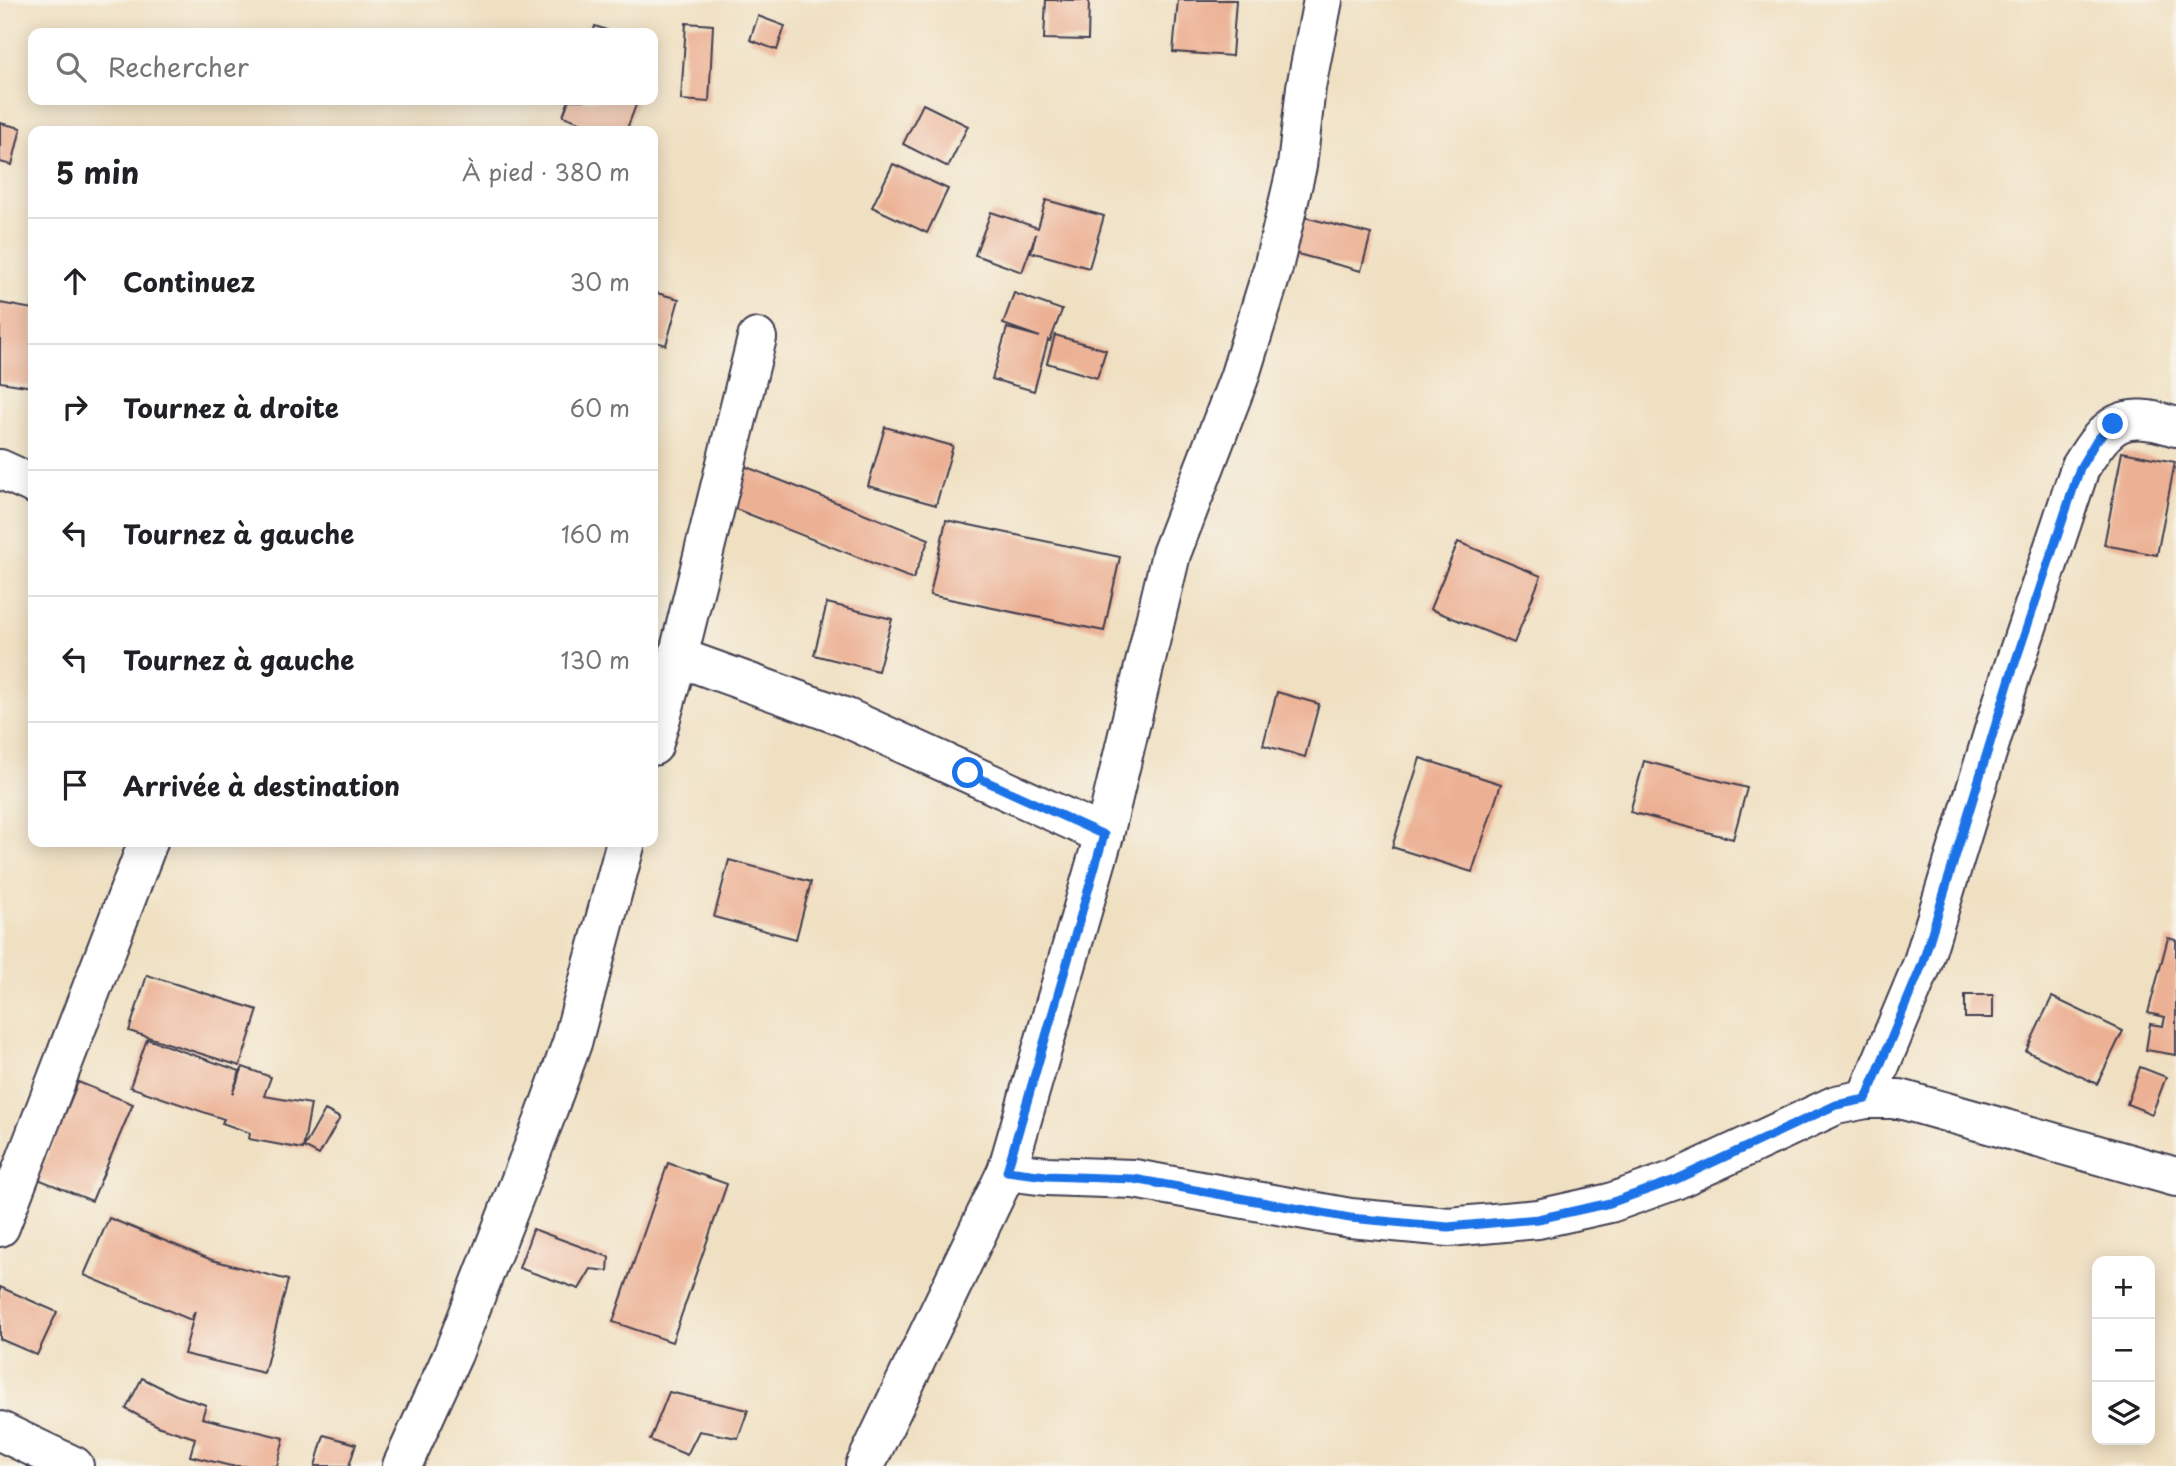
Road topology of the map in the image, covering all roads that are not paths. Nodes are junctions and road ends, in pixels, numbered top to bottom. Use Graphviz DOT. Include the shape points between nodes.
graph roads {
  1 [pos="1323,0"];
  2 [pos="757,338"];
  3 [pos="2176,427"];
  4 [pos="0,469"];
  5 [pos="28,482"];
  6 [pos="678,657"];
  7 [pos="658,728"];
  8 [pos="1104,835"];
  9 [pos="146,847"];
  10 [pos="625,847"];
  11 [pos="1866,1099"];
  12 [pos="1007,1171"];
  13 [pos="2176,1177"];
  14 [pos="0,1227"];
  15 [pos="0,1431"];
  16 [pos="74,1466"];
  17 [pos="402,1466"];
  18 [pos="865,1466"];
  1 -- 8 [label="street" via="1297,166 1273,268 1239,378 1171,554"];
  2 -- 6 [label="street"];
  3 -- 11 [label="street" via="2130,419 2113,424 2080,468 1922,965"];
  4 -- 5 [label="street"];
  6 -- 7 [label="street"];
  6 -- 8 [label="street" via="847,718"];
  8 -- 12 [label="street"];
  9 -- 14 [label="street"];
  10 -- 17 [label="street" via="572,1043 549,1107 453,1354"];
  11 -- 12 [label="street" via="1836,1105 1675,1180 1610,1203 1538,1219 1448,1227 1350,1218 1134,1179"];
  11 -- 13 [label="street" via="1900,1099 1932,1107"];
  12 -- 18 [label="street"];
  15 -- 16 [label="street"];
}
